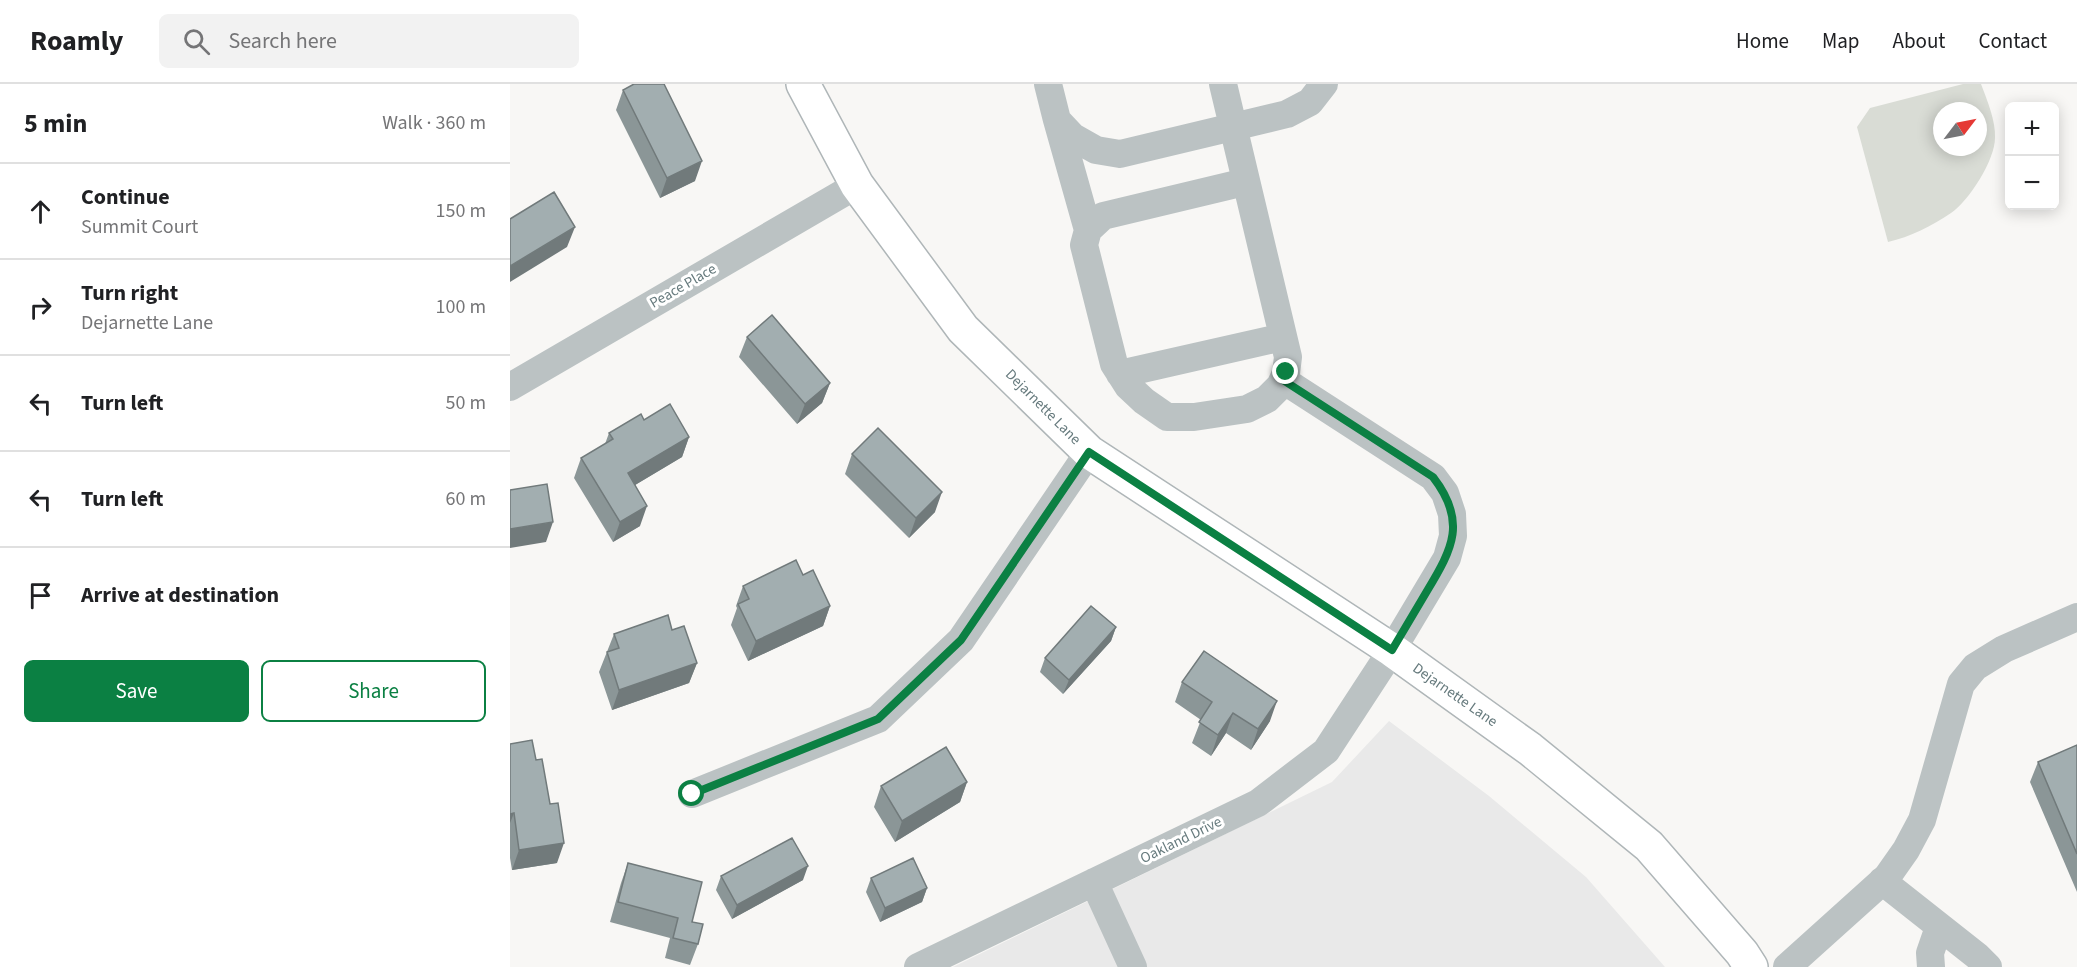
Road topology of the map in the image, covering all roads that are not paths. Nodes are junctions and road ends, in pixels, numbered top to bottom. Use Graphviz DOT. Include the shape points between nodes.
graph roads {
  1 [pos="803,84"];
  2 [pos="1047,84"];
  3 [pos="1222,84"];
  4 [pos="1324,84"];
  5 [pos="1057,120"];
  6 [pos="1233,127"];
  7 [pos="1245,182"];
  8 [pos="857,185"];
  9 [pos="1088,230"];
  10 [pos="1283,337"];
  11 [pos="1120,374"];
  12 [pos="1283,380"];
  13 [pos="510,387"];
  14 [pos="1089,452"];
  15 [pos="2077,617"];
  16 [pos="1392,650"];
  17 [pos="692,794"];
  18 [pos="1882,881"];
  19 [pos="1094,882"];
  20 [pos="1939,927"];
  21 [pos="918,967"];
  22 [pos="1132,967"];
  23 [pos="1751,967"];
  24 [pos="1787,967"];
  25 [pos="1930,967"];
  26 [pos="1988,967"];
  1 -- 8 [label="main road, Dejarnette Lane"];
  2 -- 5 [label="street"];
  3 -- 6 [label="street"];
  4 -- 6 [label="street" via="1310,102 1287,114"];
  5 -- 6 [label="street" via="1073,137 1096,150 1120,154"];
  5 -- 9 [label="street"];
  6 -- 7 [label="street"];
  7 -- 9 [label="street" via="1102,216"];
  7 -- 10 [label="street"];
  8 -- 13 [label="street, Peace Place"];
  8 -- 14 [label="main road, Dejarnette Lane" via="963,329"];
  9 -- 11 [label="street" via="1084,245 1114,364"];
  10 -- 11 [label="street"];
  10 -- 12 [label="street" via="1288,357"];
  11 -- 12 [label="street" via="1144,401 1167,417 1247,409 1267,399"];
  12 -- 16 [label="street, Oakland Drive" via="1433,477 1445,493 1452,514 1453,536 1447,558"];
  14 -- 16 [label="main road, Dejarnette Lane"];
  14 -- 17 [label="street" via="961,640 878,719"];
  15 -- 18 [label="street" via="2004,649 1975,667 1961,684 1922,820 1906,850"];
  16 -- 19 [label="street, Oakland Drive" via="1326,751 1258,803"];
  16 -- 23 [label="main road, Dejarnette Lane" via="1530,749 1649,846"];
  18 -- 20 [label="street"];
  18 -- 24 [label="street"];
  19 -- 21 [label="street, Oakland Drive"];
  19 -- 22 [label="street"];
  20 -- 25 [label="street" via="1930,953"];
  20 -- 26 [label="street"];
}
